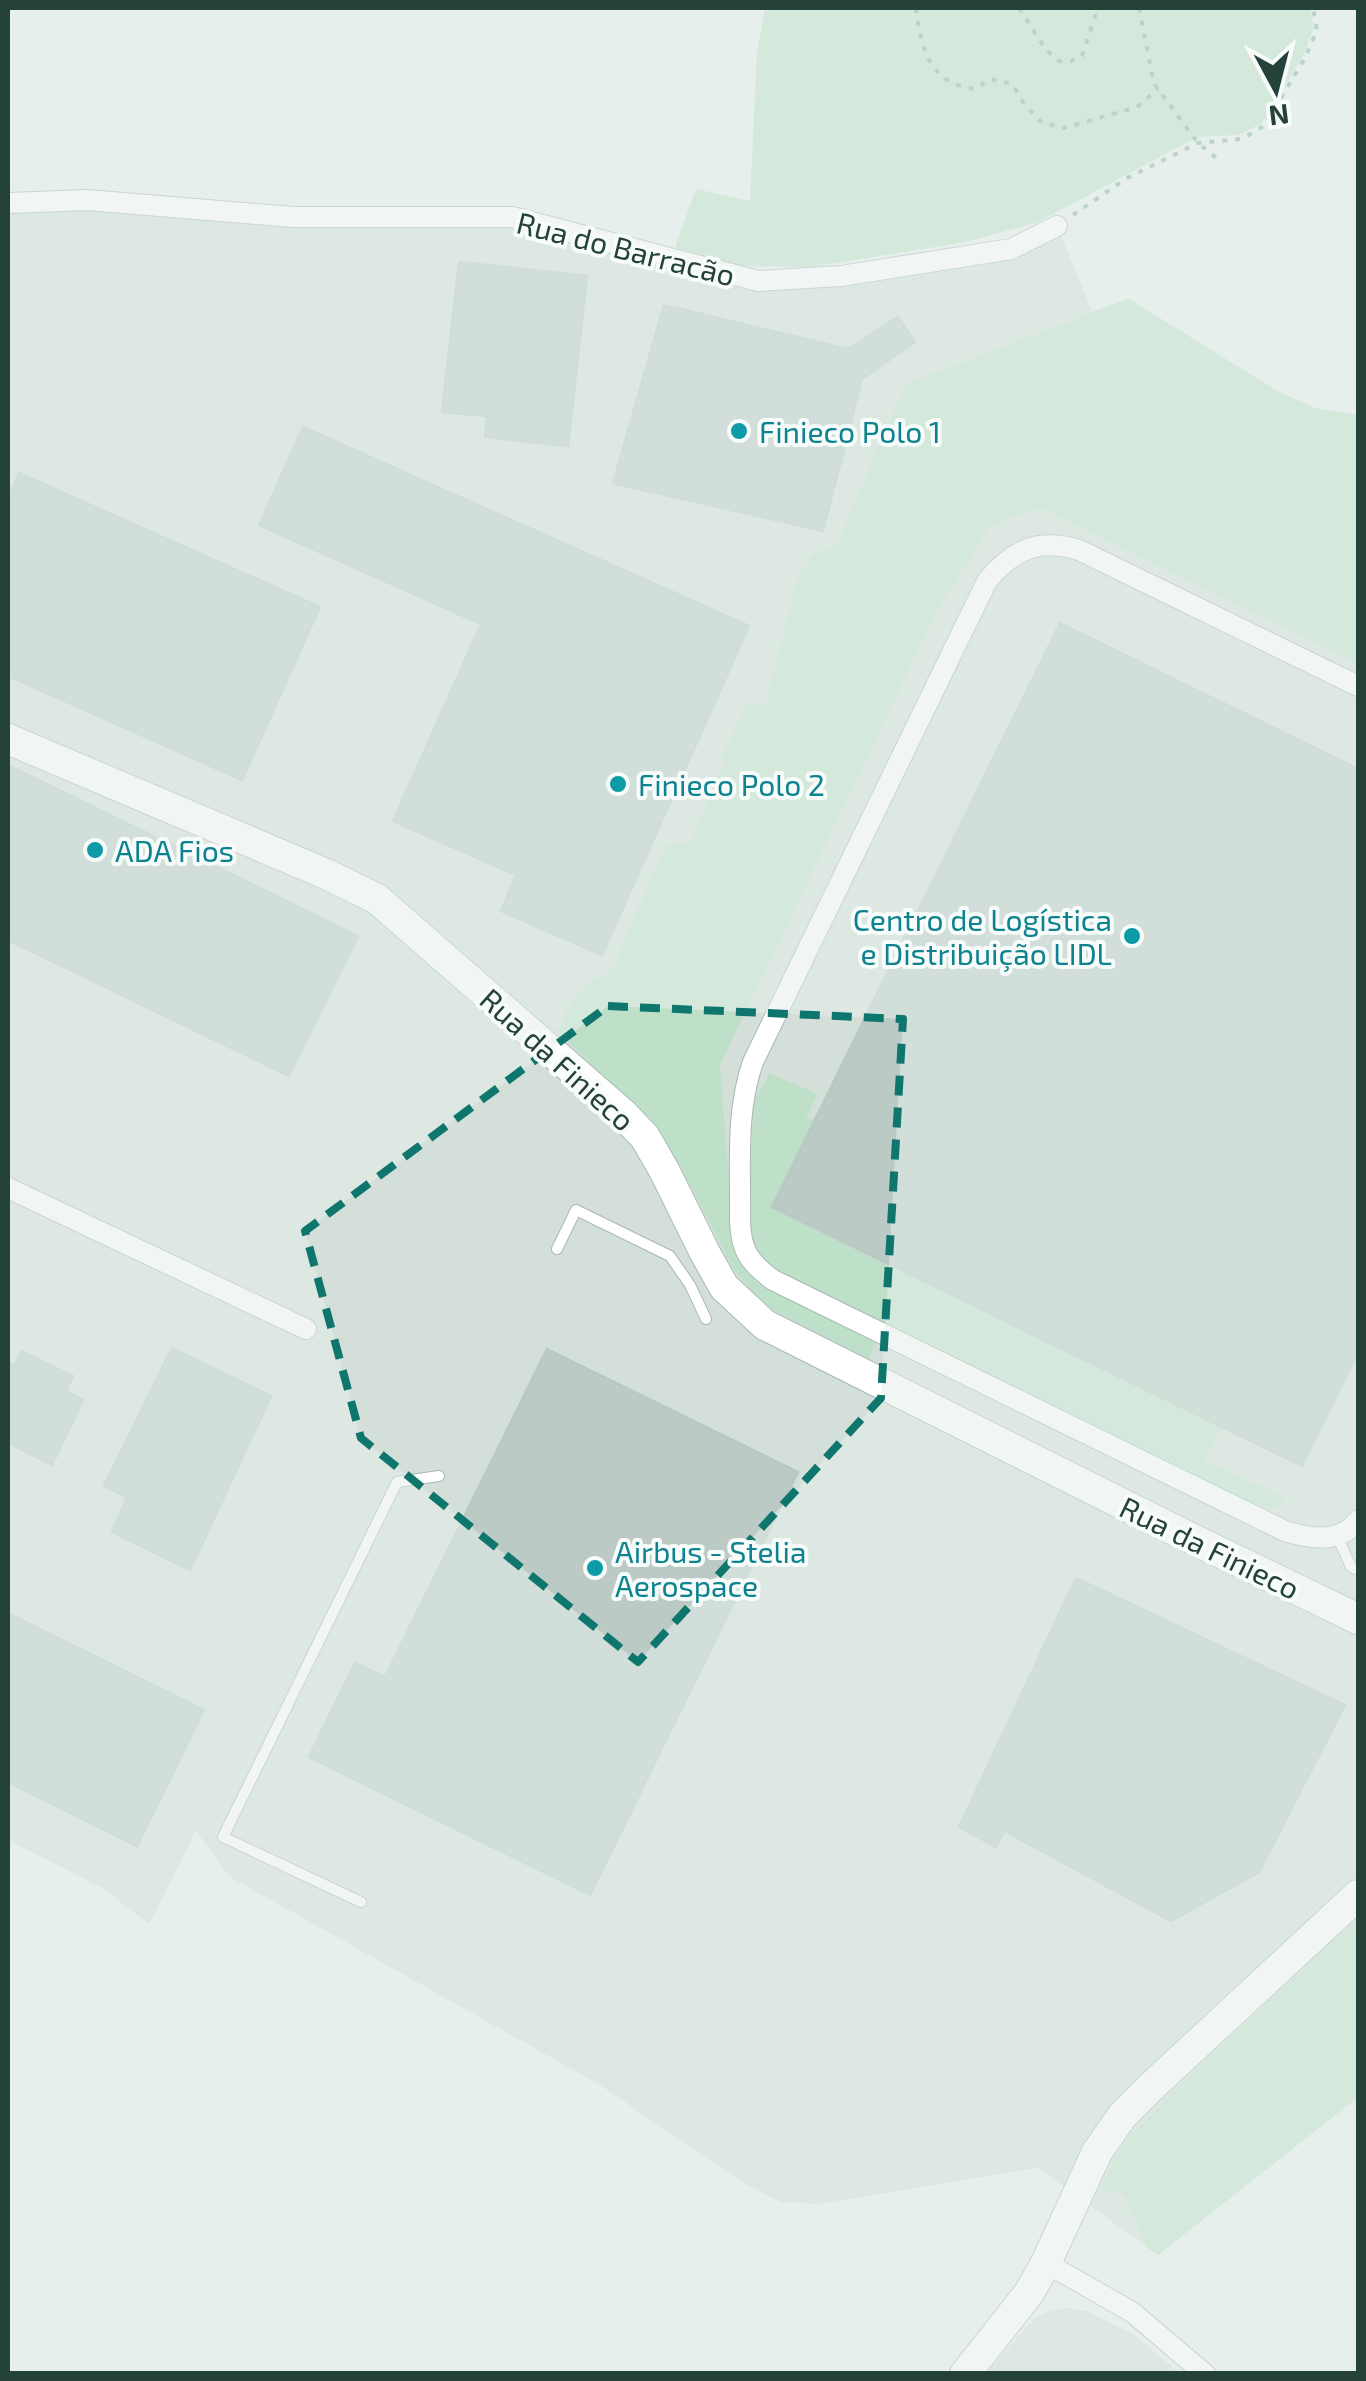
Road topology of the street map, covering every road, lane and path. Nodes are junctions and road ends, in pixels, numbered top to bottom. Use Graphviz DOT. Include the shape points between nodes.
graph roads {
  1 [pos="916,8"];
  2 [pos="1019,8"];
  3 [pos="1092,8"];
  4 [pos="1139,8"];
  5 [pos="1313,8"];
  6 [pos="1158,89"];
  7 [pos="1198,143"];
  8 [pos="1220,161"];
  9 [pos="8,203"];
  10 [pos="1057,226"];
  11 [pos="1358,686"];
  12 [pos="8,739"];
  13 [pos="8,1188"];
  14 [pos="557,1249"];
  15 [pos="706,1320"];
  16 [pos="306,1328"];
  17 [pos="440,1476"];
  18 [pos="1358,1520"];
  19 [pos="1337,1536"];
  20 [pos="1358,1570"];
  21 [pos="1358,1619"];
  22 [pos="1358,1894"];
  23 [pos="360,1902"];
  24 [pos="1046,2263"];
  25 [pos="965,2374"];
  26 [pos="1204,2374"];
  1 -- 6 [label="path" via="920,38 938,75 957,87 976,89 990,80 1012,84 1042,123 1064,128 1102,118 1137,106"];
  2 -- 3 [label="path" via="1059,61 1082,56"];
  4 -- 6 [label="path"];
  5 -- 7 [label="path" via="1317,30 1264,126 1241,139"];
  6 -- 7 [label="path"];
  7 -- 8 [label="path"];
  7 -- 10 [label="path" via="1127,178"];
  9 -- 10 [label="street, Rua do Barracão" via="87,200 293,217 512,218 758,281 841,276 1011,249"];
  11 -- 19 [label="street" via="1080,550 1040,545 1002,562 752,1062 742,1114 741,1238 748,1256 773,1280 1284,1531"];
  12 -- 21 [label="street, Rua da Finieco" via="377,900 622,1113 658,1160 724,1286 765,1326"];
  13 -- 16 [label="street"];
  14 -- 15 [label="lane" via="576,1210 670,1256"];
  17 -- 23 [label="lane" via="397,1482 223,1837"];
  18 -- 19 [label="street"];
  19 -- 20 [label="lane"];
  22 -- 24 [label="street" via="1122,2116 1097,2152"];
  24 -- 25 [label="street"];
  24 -- 26 [label="street" via="1132,2312"];
}
